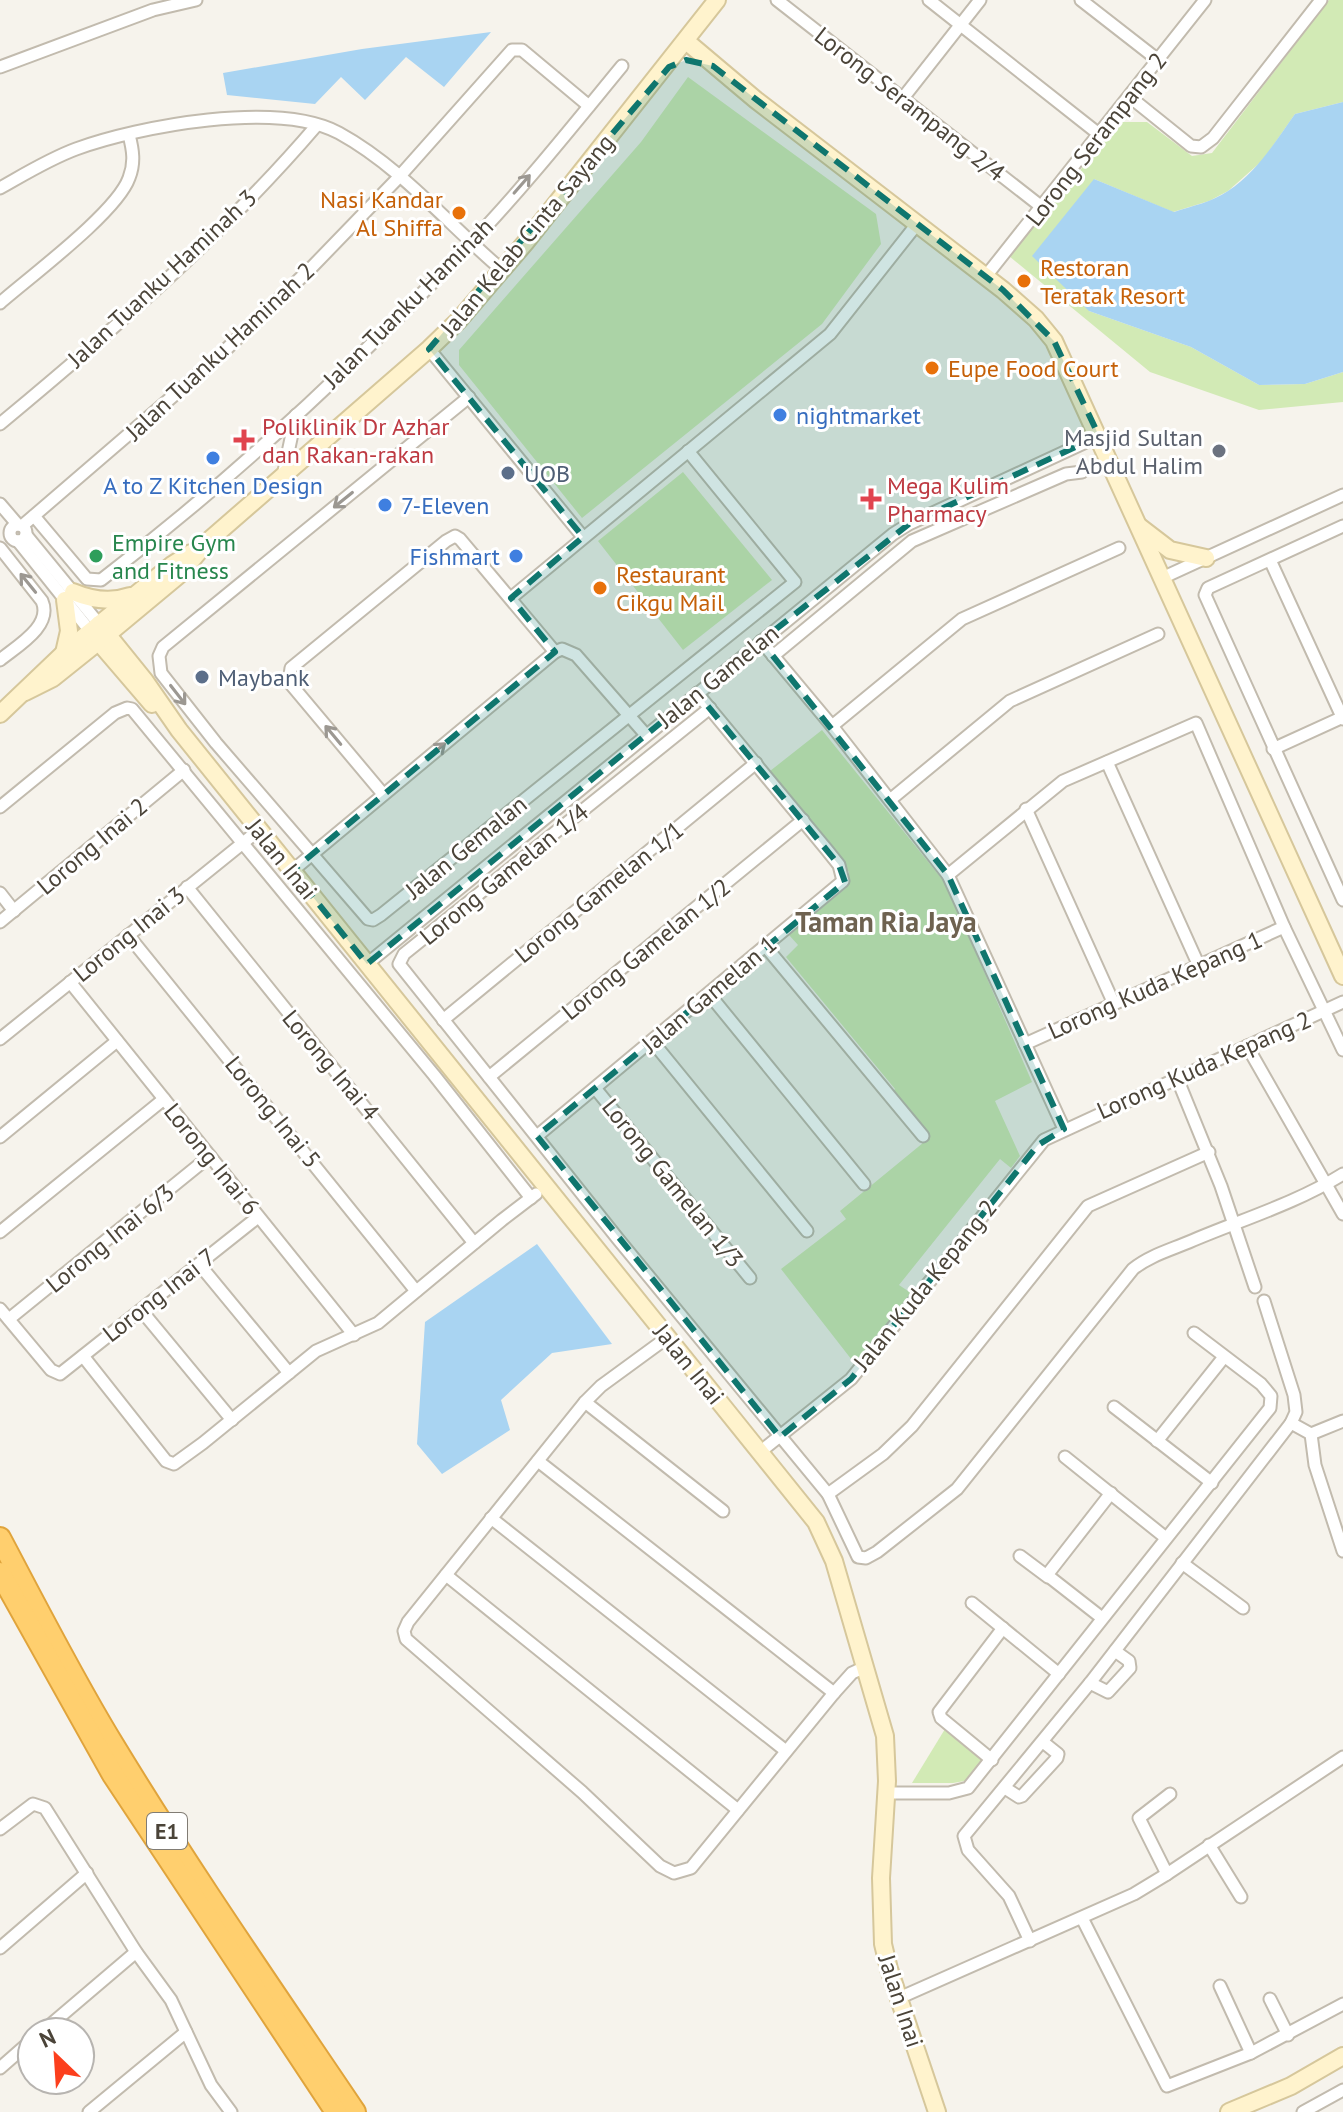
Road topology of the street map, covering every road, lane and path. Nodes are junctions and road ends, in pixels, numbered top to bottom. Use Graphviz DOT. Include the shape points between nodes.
graph roads {
  1 [pos="196,0"];
  2 [pos="717,0"];
  3 [pos="777,0"];
  4 [pos="929,0"];
  5 [pos="980,0"];
  6 [pos="1081,0"];
  7 [pos="1205,0"];
  8 [pos="1321,0"];
  9 [pos="961,25"];
  10 [pos="686,41"];
  11 [pos="1158,60"];
  12 [pos="622,66"];
  13 [pos="713,66"];
  14 [pos="0,67"];
  15 [pos="657,78"];
  16 [pos="1130,97"];
  17 [pos="903,98"];
  18 [pos="589,106"];
  19 [pos="317,125"];
  20 [pos="129,135"];
  21 [pos="1100,135"];
  22 [pos="399,177"];
  23 [pos="0,188"];
  24 [pos="1043,208"];
  25 [pos="917,224"];
  26 [pos="471,243"];
  27 [pos="502,270"];
  28 [pos="986,276"];
  29 [pos="0,303"];
  30 [pos="429,349"];
  31 [pos="469,397"];
  32 [pos="296,415"];
  33 [pos="0,424"];
  34 [pos="1099,436"];
  35 [pos="688,451"];
  36 [pos="1082,472"];
  37 [pos="283,476"];
  38 [pos="1343,495"];
  39 [pos="0,504"];
  40 [pos="34,516"];
  41 [pos="0,519"];
  42 [pos="1139,526"];
  43 [pos="1341,531"];
  44 [pos="17,533"];
  45 [pos="583,537"];
  46 [pos="0,546"];
  47 [pos="1119,548"];
  48 [pos="1206,558"];
  49 [pos="1270,560"];
  50 [pos="1162,578"];
  51 [pos="69,596"];
  52 [pos="142,597"];
  53 [pos="511,598"];
  54 [pos="99,633"];
  55 [pos="1158,634"];
  56 [pos="761,641"];
  57 [pos="555,652"];
  58 [pos="773,656"];
  59 [pos="68,658"];
  60 [pos="0,660"];
  61 [pos="125,665"];
  62 [pos="697,693"];
  63 [pos="710,708"];
  64 [pos="0,714"];
  65 [pos="629,715"];
  66 [pos="1343,718"];
  67 [pos="832,726"];
  68 [pos="646,735"];
  69 [pos="1273,749"];
  70 [pos="1107,762"];
  71 [pos="756,763"];
  72 [pos="184,770"];
  73 [pos="383,794"];
  74 [pos="890,800"];
  75 [pos="0,807"];
  76 [pos="1026,809"];
  77 [pos="803,820"];
  78 [pos="259,830"];
  79 [pos="244,843"];
  80 [pos="311,854"];
  81 [pos="292,871"];
  82 [pos="948,875"];
  83 [pos="187,887"];
  84 [pos="0,893"];
  85 [pos="1342,896"];
  86 [pos="14,911"];
  87 [pos="0,922"];
  88 [pos="1284,927"];
  89 [pos="128,935"];
  90 [pos="766,947"];
  91 [pos="367,964"];
  92 [pos="1199,966"];
  93 [pos="1343,976"];
  94 [pos="70,982"];
  95 [pos="709,994"];
  96 [pos="1343,1002"];
  97 [pos="1114,1004"];
  98 [pos="1323,1011"];
  99 [pos="443,1020"];
  100 [pos="0,1039"];
  101 [pos="117,1041"];
  102 [pos="652,1041"];
  103 [pos="1025,1044"];
  104 [pos="1247,1046"];
  105 [pos="1343,1050"];
  106 [pos="489,1077"];
  107 [pos="1177,1078"];
  108 [pos="595,1088"];
  109 [pos="164,1099"];
  110 [pos="1064,1129"];
  111 [pos="537,1136"];
  112 [pos="923,1136"];
  113 [pos="0,1137"];
  114 [pos="1209,1152"];
  115 [pos="210,1156"];
  116 [pos="1343,1174"];
  117 [pos="864,1184"];
  118 [pos="1326,1185"];
  119 [pos="547,1187"];
  120 [pos="531,1198"];
  121 [pos="1343,1214"];
  122 [pos="258,1217"];
  123 [pos="1233,1223"];
  124 [pos="807,1231"];
  125 [pos="0,1232"];
  126 [pos="474,1243"];
  127 [pos="199,1264"];
  128 [pos="750,1278"];
  129 [pos="1255,1287"];
  130 [pos="416,1291"];
  131 [pos="1264,1301"];
  132 [pos="0,1309"];
  133 [pos="141,1310"];
  134 [pos="9,1319"];
  135 [pos="1194,1333"];
  136 [pos="354,1335"];
  137 [pos="668,1337"];
  138 [pos="83,1356"];
  139 [pos="1224,1357"];
  140 [pos="289,1373"];
  141 [pos="585,1402"];
  142 [pos="1114,1407"];
  143 [pos="232,1420"];
  144 [pos="1343,1421"];
  145 [pos="1291,1423"];
  146 [pos="1311,1434"];
  147 [pos="780,1437"];
  148 [pos="1157,1441"];
  149 [pos="760,1452"];
  150 [pos="1065,1457"];
  151 [pos="538,1461"];
  152 [pos="1212,1483"];
  153 [pos="1111,1493"];
  154 [pos="828,1494"];
  155 [pos="723,1511"];
  156 [pos="491,1518"];
  157 [pos="0,1538"];
  158 [pos="1166,1538"];
  159 [pos="1343,1551"];
  160 [pos="1020,1556"];
  161 [pos="1182,1563"];
  162 [pos="0,1573"];
  163 [pos="446,1575"];
  164 [pos="1048,1577"];
  165 [pos="972,1603"];
  166 [pos="1243,1608"];
  167 [pos="1102,1618"];
  168 [pos="1003,1628"];
  169 [pos="1115,1651"];
  170 [pos="865,1667"];
  171 [pos="1059,1674"];
  172 [pos="1090,1683"];
  173 [pos="834,1693"];
  174 [pos="1043,1742"];
  175 [pos="786,1751"];
  176 [pos="1343,1757"];
  177 [pos="992,1760"];
  178 [pos="1005,1788"];
  179 [pos="887,1793"];
  180 [pos="1170,1794"];
  181 [pos="738,1810"];
  182 [pos="0,1829"];
  183 [pos="1209,1845"];
  184 [pos="87,1873"];
  185 [pos="1167,1874"];
  186 [pos="1241,1897"];
  187 [pos="1082,1918"];
  188 [pos="1030,1941"];
  189 [pos="0,1948"];
  190 [pos="136,1952"];
  191 [pos="1220,1986"];
  192 [pos="899,1998"];
  193 [pos="1270,1999"];
  194 [pos="1343,2004"];
  195 [pos="61,2016"];
  196 [pos="186,2032"];
  197 [pos="1288,2035"];
  198 [pos="1251,2053"];
  199 [pos="16,2054"];
  200 [pos="1343,2056"];
  201 [pos="0,2068"];
  202 [pos="1343,2090"];
  203 [pos="228,2111"];
  204 [pos="89,2112"];
  205 [pos="336,2112"];
  206 [pos="355,2112"];
  207 [pos="937,2112"];
  208 [pos="1229,2112"];
  209 [pos="1303,2112"];
  1 -- 14 [label="street" via="153,10"];
  2 -- 10 [label="main road, Jalan Kelab Cinta Sayang"];
  2 -- 13 [label="main road" via="703,31"];
  3 -- 17 [label="street, Lorong Serampang 2/4"];
  4 -- 9 [label="street"];
  5 -- 9 [label="street"];
  6 -- 11 [label="street"];
  7 -- 11 [label="street, Lorong Serampang 2"];
  8 -- 16 [label="street" via="1201,147 1191,146"];
  9 -- 17 [label="street"];
  9 -- 21 [label="street"];
  10 -- 13 [label="main road"];
  10 -- 15 [label="main road, Jalan Kelab Cinta Sayang"];
  11 -- 16 [label="street, Lorong Serampang 2"];
  12 -- 18 [label="street, Jalan Tuanku Haminah"];
  13 -- 15 [label="main road" via="686,60"];
  13 -- 25 [label="main road"];
  15 -- 27 [label="main road, Jalan Kelab Cinta Sayang"];
  16 -- 21 [label="street, Lorong Serampang 2"];
  17 -- 24 [label="street, Lorong Serampang 2/4"];
  18 -- 22 [label="street, Jalan Tuanku Haminah 2" via="514,48"];
  26 -- 18 [label="street, Jalan Tuanku Haminah, one-way"];
  19 -- 20 [label="street" via="244,117"];
  19 -- 22 [label="street" via="342,135"];
  19 -- 33 [label="street, Jalan Tuanku Haminah 3" via="140,304"];
  20 -- 23 [label="street" via="73,150"];
  20 -- 29 [label="street" via="132,170 121,194"];
  21 -- 24 [label="street, Lorong Serampang 2"];
  22 -- 26 [label="street"];
  22 -- 40 [label="street, Jalan Tuanku Haminah 2" via="215,360"];
  24 -- 28 [label="street, Lorong Serampang 2"];
  25 -- 28 [label="main road"];
  25 -- 35 [label="street" via="838,327"];
  26 -- 27 [label="street"];
  26 -- 32 [label="street, Jalan Tuanku Haminah"];
  27 -- 30 [label="main road, Jalan Kelab Cinta Sayang"];
  28 -- 34 [label="main road" via="1054,341"];
  30 -- 31 [label="street"];
  30 -- 37 [label="main road, Jalan Kelab Cinta Sayang"];
  31 -- 45 [label="street"];
  31 -- 80 [label="street, one-way" via="160,652 161,673"];
  32 -- 37 [label="street"];
  32 -- 40 [label="street, Jalan Tuanku Haminah" via="101,580 87,579"];
  34 -- 42 [label="main road"];
  34 -- 56 [label="street, Jalan Gamelan" via="909,524"];
  35 -- 45 [label="street"];
  35 -- 65 [label="street" via="795,582"];
  36 -- 58 [label="street" via="1066,474 912,541"];
  37 -- 52 [label="main road, Jalan Kelab Cinta Sayang" via="206,543 180,574"];
  38 -- 48 [label="street"];
  39 -- 44 [label="street"];
  40 -- 44 [label="street, Jalan Tuanku Haminah 2"];
  41 -- 44 [label="street"];
  42 -- 48 [label="main road" via="1170,550"];
  42 -- 50 [label="main road"];
  43 -- 49 [label="street"];
  44 -- 46 [label="street, Jalan Tuanku Haminah 2"];
  44 -- 51 [label="street"];
  45 -- 53 [label="street"];
  60 -- 46 [label="street, one-way" via="42,622 46,611"];
  47 -- 67 [label="street" via="962,619"];
  48 -- 50 [label="street"];
  49 -- 66 [label="street"];
  49 -- 69 [label="street" via="1208,588 1205,595"];
  50 -- 93 [label="main road"];
  51 -- 52 [label="main road"];
  51 -- 54 [label="street"];
  51 -- 59 [label="main road"];
  52 -- 54 [label="main road, Jalan Kelab Cinta Sayang"];
  52 -- 61 [label="main road" via="126,632"];
  53 -- 57 [label="street"];
  73 -- 53 [label="street, one-way" via="292,686 291,668 451,537 460,539"];
  54 -- 59 [label="main road, Jalan Kelab Cinta Sayang"];
  54 -- 61 [label="main road, Jalan Inai"];
  55 -- 74 [label="street" via="1010,701"];
  56 -- 58 [label="street"];
  56 -- 62 [label="street, Jalan Gamelan"];
  57 -- 65 [label="street" via="567,649 576,655"];
  73 -- 57 [label="street, one-way"];
  58 -- 67 [label="street"];
  59 -- 61 [label="main road"];
  59 -- 64 [label="main road, Jalan Kelab Cinta Sayang"];
  61 -- 78 [label="main road, Jalan Inai" via="136,689 179,730"];
  62 -- 63 [label="street, Jalan Gamelan 1"];
  62 -- 68 [label="street, Jalan Gamelan"];
  63 -- 71 [label="street, Jalan Gamelan 1"];
  63 -- 99 [label="street, Lorong Gamelan 1/4" via="404,954 401,968"];
  65 -- 68 [label="street"];
  65 -- 80 [label="street, Jalan Gemalan" via="376,919 365,916"];
  66 -- 69 [label="street"];
  67 -- 74 [label="street"];
  68 -- 91 [label="street, Jalan Gamelan"];
  69 -- 85 [label="street"];
  70 -- 76 [label="street" via="1063,781"];
  70 -- 88 [label="street" via="1196,723"];
  70 -- 92 [label="street"];
  71 -- 77 [label="street, Jalan Gamelan 1"];
  71 -- 99 [label="street, Lorong Gamelan 1/1"];
  72 -- 75 [label="street" via="127,708"];
  72 -- 79 [label="street"];
  72 -- 86 [label="street, Lorong Inai 2"];
  73 -- 80 [label="street"];
  74 -- 82 [label="street"];
  76 -- 82 [label="street"];
  76 -- 97 [label="street"];
  77 -- 90 [label="street, Jalan Gamelan 1" via="839,865 843,881"];
  77 -- 106 [label="street, Lorong Gamelan 1/2"];
  78 -- 79 [label="street, Lorong Inai 3"];
  78 -- 81 [label="main road, Jalan Inai"];
  79 -- 83 [label="street, Lorong Inai 3"];
  79 -- 120 [label="street"];
  80 -- 81 [label="street"];
  81 -- 91 [label="main road, Jalan Inai"];
  82 -- 103 [label="street"];
  83 -- 89 [label="street, Lorong Inai 3"];
  83 -- 126 [label="street, Lorong Inai 4"];
  84 -- 86 [label="street"];
  86 -- 87 [label="street, Lorong Inai 2"];
  88 -- 92 [label="street, Lorong Kuda Kepang 1"];
  88 -- 98 [label="street"];
  89 -- 94 [label="street, Lorong Inai 3"];
  89 -- 130 [label="street, Lorong Inai 5"];
  90 -- 95 [label="street, Jalan Gamelan 1"];
  90 -- 112 [label="street"];
  91 -- 119 [label="main road, Jalan Inai"];
  92 -- 97 [label="street, Lorong Kuda Kepang 1"];
  94 -- 100 [label="street, Lorong Inai 3"];
  94 -- 101 [label="street, Lorong Inai 6"];
  95 -- 102 [label="street, Jalan Gamelan 1"];
  95 -- 117 [label="street"];
  96 -- 98 [label="street, Lorong Kuda Kepang 2"];
  97 -- 103 [label="street, Lorong Kuda Kepang 1"];
  98 -- 104 [label="street, Lorong Kuda Kepang 2"];
  98 -- 105 [label="street"];
  99 -- 106 [label="street, Lorong Gamelan 1/4"];
  101 -- 109 [label="street, Lorong Inai 6"];
  101 -- 113 [label="street"];
  102 -- 108 [label="street, Jalan Gamelan 1"];
  102 -- 124 [label="street"];
  103 -- 110 [label="street"];
  104 -- 107 [label="street, Lorong Kuda Kepang 2"];
  104 -- 118 [label="street"];
  106 -- 111 [label="street, Lorong Gamelan 1/4"];
  107 -- 110 [label="street, Lorong Kuda Kepang 2"];
  107 -- 114 [label="street"];
  108 -- 111 [label="street, Jalan Gamelan 1"];
  108 -- 128 [label="street, Lorong Gamelan 1/3"];
  109 -- 115 [label="street, Lorong Inai 6"];
  109 -- 125 [label="street"];
  110 -- 147 [label="street, Jalan Kuda Kepang 2" via="1038,1145 851,1379"];
  111 -- 147 [label="street, Lorong Gamelan 1/4"];
  114 -- 123 [label="street"];
  114 -- 154 [label="street" via="1088,1206 912,1426"];
  115 -- 122 [label="street, Lorong Inai 6"];
  115 -- 134 [label="street, Lorong Inai 6/3"];
  116 -- 118 [label="street"];
  118 -- 121 [label="street"];
  118 -- 123 [label="street"];
  119 -- 120 [label="street"];
  119 -- 137 [label="main road, Jalan Inai"];
  120 -- 126 [label="street"];
  122 -- 127 [label="street, Lorong Inai 7"];
  122 -- 136 [label="street, Lorong Inai 6"];
  123 -- 129 [label="street"];
  123 -- 154 [label="street, Lorong Gamelan 1/4" via="1133,1269 957,1489 877,1552 858,1557"];
  126 -- 130 [label="street"];
  127 -- 133 [label="street, Lorong Inai 7"];
  127 -- 140 [label="street"];
  130 -- 136 [label="street" via="378,1323"];
  131 -- 145 [label="street" via="1294,1395"];
  132 -- 134 [label="street"];
  133 -- 138 [label="street, Lorong Inai 7"];
  133 -- 143 [label="street"];
  134 -- 138 [label="street, Lorong Inai 7" via="51,1370 60,1374"];
  135 -- 139 [label="street"];
  136 -- 140 [label="street" via="316,1351"];
  137 -- 141 [label="street"];
  137 -- 149 [label="main road, Jalan Inai"];
  138 -- 143 [label="street" via="166,1461 174,1464"];
  139 -- 148 [label="street"];
  139 -- 152 [label="street" via="1267,1391 1272,1404"];
  140 -- 143 [label="street"];
  141 -- 151 [label="street"];
  141 -- 155 [label="street"];
  142 -- 148 [label="street"];
  144 -- 146 [label="street"];
  145 -- 146 [label="street"];
  145 -- 161 [label="street"];
  146 -- 159 [label="street" via="1315,1465"];
  147 -- 149 [label="street, Jalan Kuda Kepang 2"];
  147 -- 154 [label="street, Lorong Gamelan 1/4"];
  148 -- 152 [label="street"];
  149 -- 170 [label="main road, Jalan Inai" via="821,1532"];
  150 -- 153 [label="street"];
  151 -- 156 [label="street"];
  151 -- 173 [label="street"];
  152 -- 158 [label="street"];
  153 -- 158 [label="street"];
  153 -- 164 [label="street"];
  156 -- 163 [label="street"];
  156 -- 175 [label="street"];
  157 -- 206 [label="highway, E1" via="110,1739"];
  158 -- 167 [label="street"];
  160 -- 164 [label="street"];
  161 -- 166 [label="street"];
  161 -- 169 [label="street"];
  162 -- 205 [label="highway, E1" via="127,1798"];
  163 -- 181 [label="street"];
  163 -- 181 [label="street" via="405,1627 406,1639 660,1866 674,1873 691,1868"];
  164 -- 167 [label="street"];
  165 -- 168 [label="street"];
  167 -- 171 [label="street"];
  168 -- 171 [label="street"];
  168 -- 177 [label="street" via="939,1712"];
  169 -- 172 [label="street"];
  169 -- 172 [label="street" via="1130,1668 1108,1692"];
  170 -- 173 [label="street"];
  170 -- 179 [label="main road, Jalan Inai" via="887,1745"];
  171 -- 177 [label="street"];
  172 -- 174 [label="street"];
  173 -- 175 [label="street"];
  174 -- 178 [label="street"];
  174 -- 178 [label="street" via="1057,1758 1022,1796"];
  175 -- 181 [label="street"];
  176 -- 183 [label="street"];
  177 -- 179 [label="street" via="962,1791"];
  178 -- 188 [label="street" via="964,1836 965,1844 1009,1896"];
  179 -- 192 [label="main road, Jalan Inai" via="882,1932"];
  180 -- 185 [label="street" via="1139,1818"];
  182 -- 184 [label="street" via="37,1803 48,1811"];
  183 -- 185 [label="street"];
  183 -- 186 [label="street"];
  184 -- 189 [label="street"];
  184 -- 190 [label="street"];
  185 -- 187 [label="street"];
  187 -- 188 [label="street"];
  187 -- 198 [label="street" via="1167,2086"];
  188 -- 192 [label="street"];
  190 -- 195 [label="street"];
  190 -- 196 [label="street" via="171,2000"];
  191 -- 198 [label="street"];
  192 -- 207 [label="main road, Jalan Inai"];
  193 -- 197 [label="street"];
  194 -- 197 [label="street"];
  196 -- 203 [label="street"];
  196 -- 204 [label="street"];
  197 -- 198 [label="street"];
  199 -- 201 [label="street"];
  200 -- 208 [label="main road"];
  202 -- 209 [label="street"];
}
